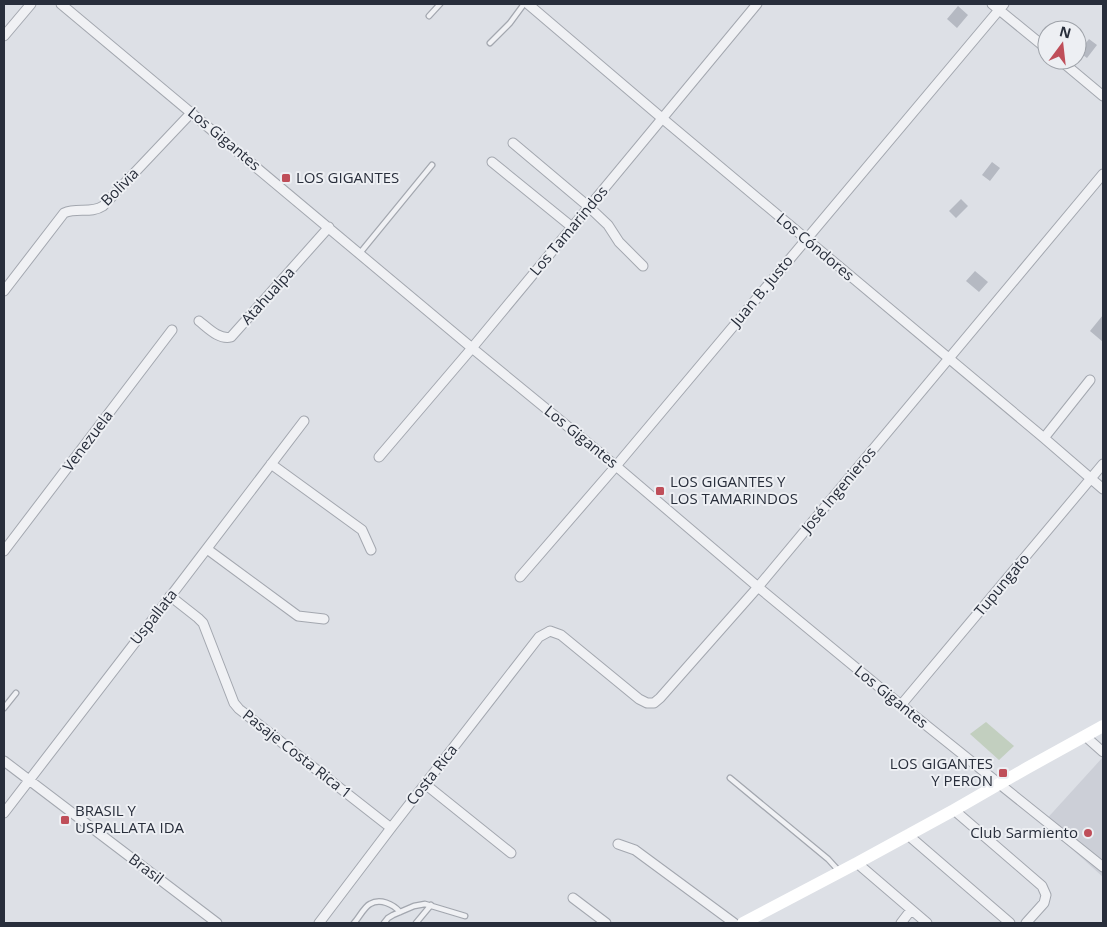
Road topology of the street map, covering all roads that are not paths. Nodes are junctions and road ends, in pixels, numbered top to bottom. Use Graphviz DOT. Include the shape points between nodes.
graph roads {
  1 [pos="31,4"];
  2 [pos="61,4"];
  3 [pos="440,4"];
  4 [pos="526,4"];
  5 [pos="758,4"];
  6 [pos="998,6"];
  7 [pos="429,16"];
  8 [pos="4,36"];
  9 [pos="1037,40"];
  10 [pos="490,43"];
  11 [pos="1072,70"];
  12 [pos="1103,96"];
  13 [pos="192,112"];
  14 [pos="663,120"];
  15 [pos="513,143"];
  16 [pos="492,162"];
  17 [pos="432,165"];
  18 [pos="1103,174"];
  19 [pos="589,207"];
  20 [pos="329,227"];
  21 [pos="572,227"];
  22 [pos="805,239"];
  23 [pos="360,253"];
  24 [pos="643,266"];
  25 [pos="4,291"];
  26 [pos="199,321"];
  27 [pos="172,330"];
  28 [pos="472,348"];
  29 [pos="949,359"];
  30 [pos="1090,380"];
  31 [pos="304,421"];
  32 [pos="1044,438"];
  33 [pos="379,457"];
  34 [pos="271,464"];
  35 [pos="1103,464"];
  36 [pos="616,466"];
  37 [pos="1091,479"];
  38 [pos="1103,489"];
  39 [pos="207,549"];
  40 [pos="371,550"];
  41 [pos="4,551"];
  42 [pos="520,577"];
  43 [pos="758,587"];
  44 [pos="170,596"];
  45 [pos="324,619"];
  46 [pos="550,631"];
  47 [pos="16,693"];
  48 [pos="900,706"];
  49 [pos="4,708"];
  50 [pos="1103,726"];
  51 [pos="1085,736"];
  52 [pos="1103,752"];
  53 [pos="4,761"];
  54 [pos="730,778"];
  55 [pos="29,780"];
  56 [pos="425,784"];
  57 [pos="1000,784"];
  58 [pos="954,810"];
  59 [pos="4,814"];
  60 [pos="391,828"];
  61 [pos="908,835"];
  62 [pos="618,844"];
  63 [pos="511,853"];
  64 [pos="857,864"];
  65 [pos="1103,867"];
  66 [pos="840,872"];
  67 [pos="573,898"];
  68 [pos="431,905"];
  69 [pos="911,910"];
  70 [pos="400,912"];
  71 [pos="465,916"];
  72 [pos="216,923"];
  73 [pos="319,923"];
  74 [pos="354,923"];
  75 [pos="384,923"];
  76 [pos="416,923"];
  77 [pos="606,923"];
  78 [pos="734,923"];
  79 [pos="743,923"];
  80 [pos="901,923"];
  81 [pos="927,923"];
  82 [pos="1010,923"];
  83 [pos="1026,923"];
  1 -- 8 [label="street"];
  2 -- 13 [label="street, Los Gigantes"];
  3 -- 7 [label="lane"];
  4 -- 10 [label="lane"];
  4 -- 14 [label="street, Los Cóndores"];
  5 -- 14 [label="street, Los Tamarindos"];
  6 -- 9 [label="street"];
  6 -- 22 [label="street, Juan B. Justo"];
  11 -- 12 [label="street"];
  13 -- 20 [label="street, Los Gigantes"];
  13 -- 25 [label="street, Bolivia" via="103,206 92,211 64,213"];
  14 -- 19 [label="street, Los Tamarindos"];
  14 -- 22 [label="street, Los Cóndores"];
  15 -- 19 [label="street"];
  16 -- 21 [label="street"];
  17 -- 23 [label="lane"];
  18 -- 29 [label="street, José Ingenieros"];
  19 -- 21 [label="street, Los Tamarindos"];
  19 -- 24 [label="street"];
  20 -- 23 [label="street, Los Gigantes"];
  20 -- 26 [label="street, Atahualpa" via="231,337 220,336"];
  21 -- 28 [label="street, Los Tamarindos"];
  22 -- 29 [label="street, Los Cóndores"];
  22 -- 36 [label="street, Juan B. Justo"];
  23 -- 28 [label="street, Los Gigantes"];
  27 -- 41 [label="street, Venezuela"];
  28 -- 33 [label="street, Los Tamarindos"];
  28 -- 36 [label="street, Los Gigantes"];
  29 -- 32 [label="street, Los Cóndores"];
  29 -- 43 [label="street, José Ingenieros"];
  30 -- 32 [label="street"];
  31 -- 34 [label="street, Uspallata"];
  32 -- 37 [label="street, Los Cóndores"];
  34 -- 39 [label="street, Uspallata"];
  34 -- 40 [label="street" via="362,530"];
  35 -- 37 [label="street, Tupungato"];
  36 -- 42 [label="street, Juan B. Justo"];
  36 -- 43 [label="street, Los Gigantes"];
  37 -- 38 [label="street, Los Cóndores"];
  37 -- 48 [label="street, Tupungato"];
  39 -- 44 [label="street, Uspallata"];
  39 -- 45 [label="street" via="298,616"];
  43 -- 46 [label="street, José Ingenieros" via="654,703 639,699 560,634"];
  43 -- 48 [label="street, Los Gigantes"];
  44 -- 55 [label="street, Uspallata"];
  44 -- 60 [label="street, Pasaje Costa Rica 1" via="202,623 239,709"];
  46 -- 56 [label="street, Costa Rica" via="539,637"];
  47 -- 49 [label="lane"];
  48 -- 57 [label="street, Los Gigantes"];
  50 -- 51 [label="main road"];
  51 -- 52 [label="street"];
  51 -- 57 [label="main road"];
  53 -- 55 [label="street, Brasil"];
  54 -- 66 [label="lane"];
  55 -- 59 [label="street, Uspallata"];
  55 -- 72 [label="street, Brasil"];
  56 -- 60 [label="street, Costa Rica"];
  56 -- 63 [label="street"];
  57 -- 58 [label="main road"];
  57 -- 65 [label="street, Los Gigantes"];
  58 -- 61 [label="main road"];
  58 -- 83 [label="street" via="1042,886 1046,895 1044,903"];
  60 -- 73 [label="street, Costa Rica"];
  61 -- 64 [label="main road"];
  61 -- 82 [label="street"];
  62 -- 78 [label="street" via="635,850"];
  64 -- 66 [label="main road"];
  64 -- 69 [label="street"];
  66 -- 79 [label="main road"];
  67 -- 77 [label="street"];
  68 -- 70 [label="lane" via="414,906"];
  68 -- 71 [label="lane"];
  68 -- 76 [label="lane"];
  69 -- 80 [label="street"];
  69 -- 81 [label="street"];
  70 -- 74 [label="lane" via="396,907 379,901 369,904"];
  70 -- 75 [label="lane"];
}
